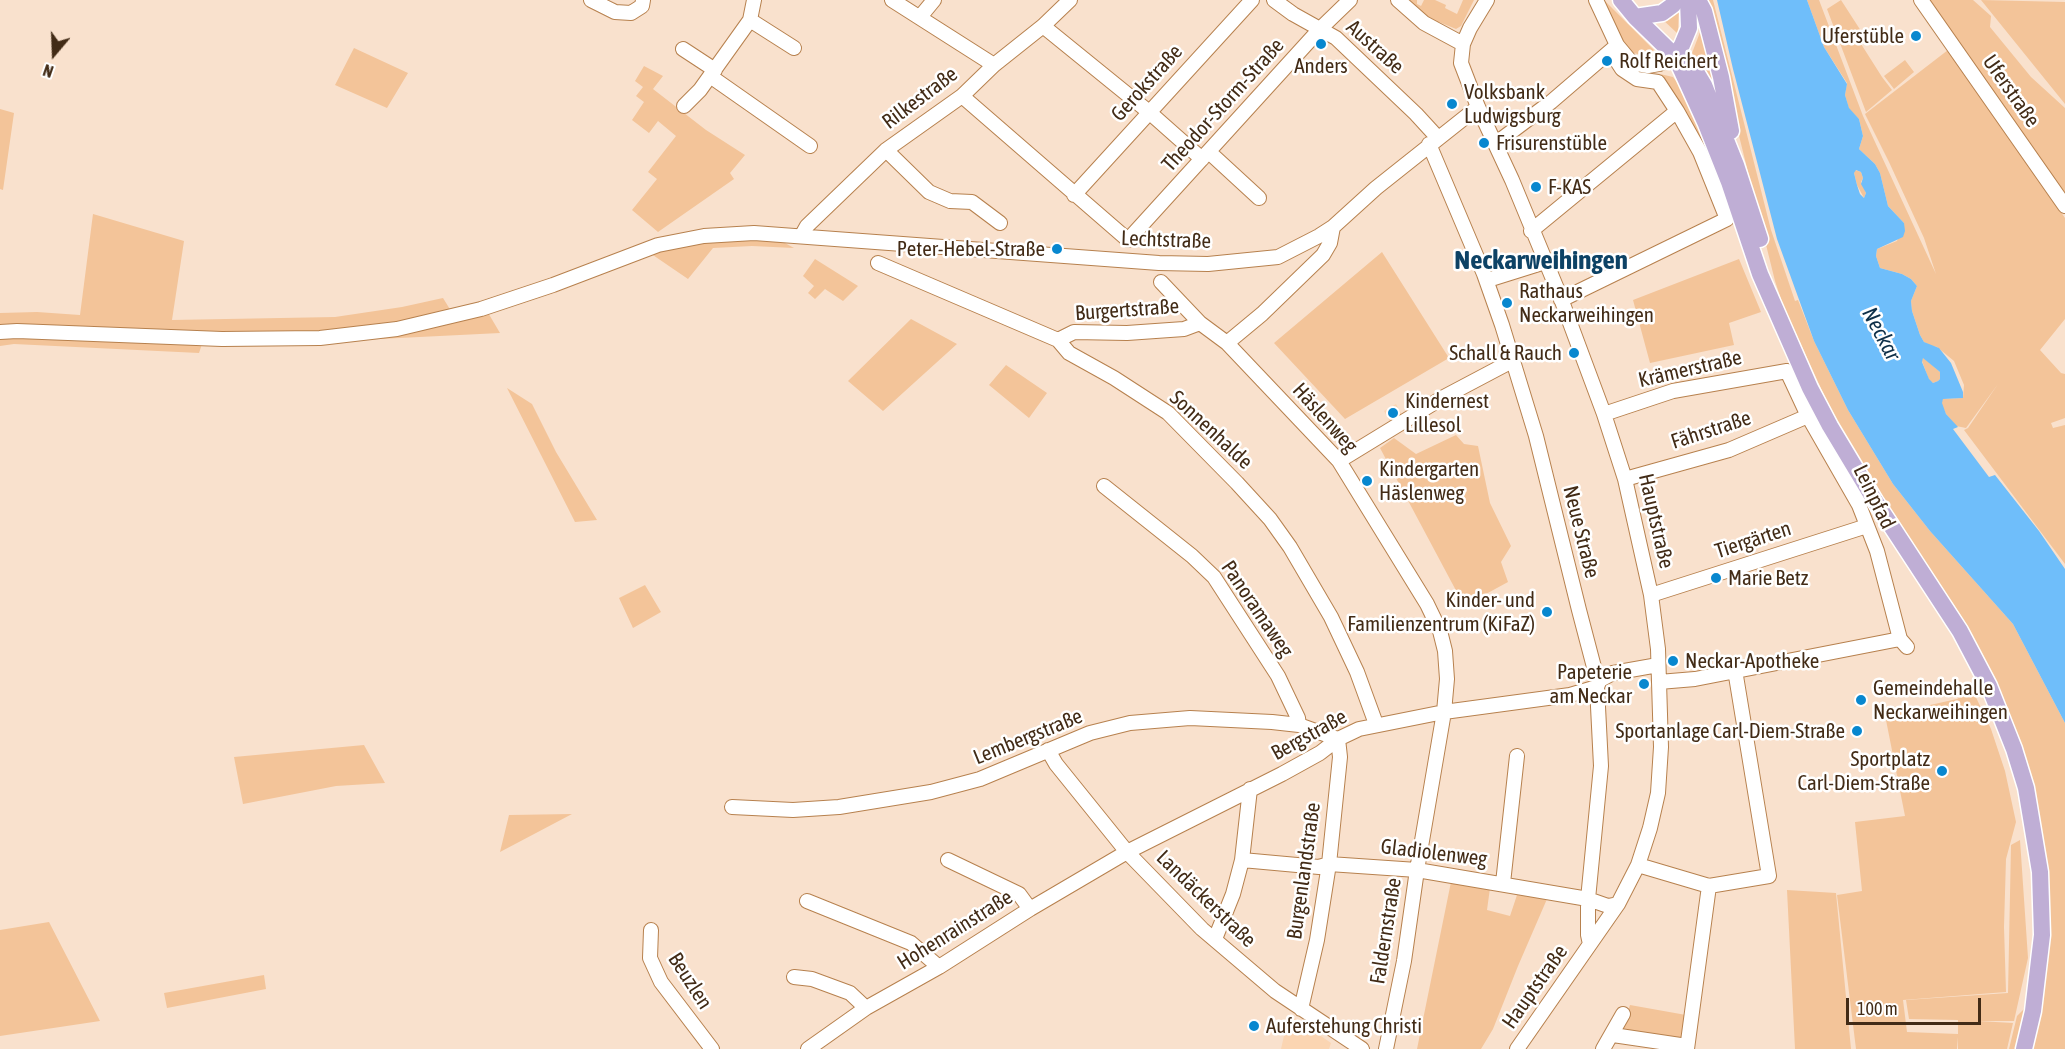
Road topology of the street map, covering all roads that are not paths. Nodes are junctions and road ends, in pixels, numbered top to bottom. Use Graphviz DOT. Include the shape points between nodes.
graph roads {
  1 [pos="591,0"];
  2 [pos="643,0"];
  3 [pos="892,0"];
  4 [pos="934,0"];
  5 [pos="1070,0"];
  6 [pos="1252,0"];
  7 [pos="1274,0"];
  8 [pos="1350,0"];
  9 [pos="1398,0"];
  10 [pos="1487,0"];
  11 [pos="1596,0"];
  12 [pos="1621,0"];
  13 [pos="1676,0"];
  14 [pos="1688,0"];
  15 [pos="1698,0"];
  16 [pos="1921,0"];
  17 [pos="750,6"];
  18 [pos="920,17"];
  19 [pos="1635,17"];
  20 [pos="1043,26"];
  21 [pos="1320,29"];
  22 [pos="1463,44"];
  23 [pos="1614,46"];
  24 [pos="794,48"];
  25 [pos="683,49"];
  26 [pos="1675,56"];
  27 [pos="994,65"];
  28 [pos="713,73"];
  29 [pos="962,96"];
  30 [pos="684,106"];
  31 [pos="1478,107"];
  32 [pos="1677,111"];
  33 [pos="1149,112"];
  34 [pos="1434,141"];
  35 [pos="1495,144"];
  36 [pos="810,146"];
  37 [pos="886,150"];
  38 [pos="1205,155"];
  39 [pos="1736,165"];
  40 [pos="1074,195"];
  41 [pos="1259,198"];
  42 [pos="2065,206"];
  43 [pos="1000,223"];
  44 [pos="1333,227"];
  45 [pos="1531,231"];
  46 [pos="802,235"];
  47 [pos="1545,262"];
  48 [pos="878,263"];
  49 [pos="1494,278"];
  50 [pos="1161,282"];
  51 [pos="1561,300"];
  52 [pos="1778,311"];
  53 [pos="1200,323"];
  54 [pos="0,332"];
  55 [pos="1058,340"];
  56 [pos="1227,343"];
  57 [pos="1512,361"];
  58 [pos="1787,371"];
  59 [pos="1604,414"];
  60 [pos="1808,416"];
  61 [pos="1339,462"];
  62 [pos="1625,479"];
  63 [pos="1104,486"];
  64 [pos="1867,526"];
  65 [pos="1651,595"];
  66 [pos="1658,665"];
  67 [pos="1736,670"];
  68 [pos="1659,682"];
  69 [pos="1599,683"];
  70 [pos="1444,712"];
  71 [pos="1376,724"];
  72 [pos="1299,725"];
  73 [pos="1338,739"];
  74 [pos="1048,750"];
  75 [pos="1517,756"];
  76 [pos="1250,789"];
  77 [pos="732,807"];
  78 [pos="1127,852"];
  79 [pos="948,860"];
  80 [pos="1242,860"];
  81 [pos="1329,864"];
  82 [pos="1638,865"];
  83 [pos="1417,870"];
  84 [pos="1503,883"];
  85 [pos="1709,886"];
  86 [pos="1588,899"];
  87 [pos="807,901"];
  88 [pos="1618,904"];
  89 [pos="1030,909"];
  90 [pos="651,930"];
  91 [pos="1215,939"];
  92 [pos="1590,944"];
  93 [pos="939,967"];
  94 [pos="794,977"];
  95 [pos="866,1008"];
  96 [pos="1301,1009"];
  97 [pos="1623,1014"];
  98 [pos="1613,1035"];
  99 [pos="813,1048"];
  100 [pos="1687,1048"];
  101 [pos="712,1049"];
  102 [pos="1362,1049"];
  103 [pos="1386,1049"];
  104 [pos="1517,1049"];
  105 [pos="1603,1049"];
  106 [pos="2024,1049"];
  1 -- 2 [label="street" via="615,12 631,13 642,6"];
  3 -- 18 [label="street"];
  4 -- 18 [label="street"];
  5 -- 20 [label="street, Rilkestraße"];
  6 -- 33 [label="street, Gerokstraße"];
  7 -- 21 [label="street, Austraße"];
  8 -- 21 [label="street, Theodor-Storm-Straße"];
  9 -- 22 [label="street" via="1424,23"];
  10 -- 22 [label="street"];
  11 -- 23 [label="street"];
  12 -- 19 [label="main road"];
  13 -- 19 [label="main road" via="1662,13"];
  14 -- 26 [label="main road" via="1689,28"];
  15 -- 39 [label="main road" via="1720,77"];
  16 -- 42 [label="street, Uferstraße"];
  17 -- 24 [label="street"];
  17 -- 28 [label="street"];
  18 -- 27 [label="street"];
  19 -- 26 [label="main road"];
  20 -- 27 [label="street, Rilkestraße"];
  20 -- 33 [label="street"];
  21 -- 34 [label="street, Austraße" via="1336,38 1416,114"];
  21 -- 38 [label="street, Theodor-Storm-Straße"];
  22 -- 31 [label="street, Hauptstraße" via="1461,63"];
  23 -- 26 [label="street" via="1638,65 1659,64"];
  23 -- 32 [label="street" via="1622,69 1637,79 1658,82"];
  23 -- 35 [label="street" via="1551,102"];
  25 -- 28 [label="street"];
  26 -- 39 [label="main road" via="1695,70 1704,85"];
  26 -- 52 [label="main road" via="1706,124 1760,274"];
  27 -- 29 [label="street, Rilkestraße"];
  28 -- 30 [label="street"];
  28 -- 36 [label="street"];
  29 -- 37 [label="street, Rilkestraße"];
  29 -- 40 [label="street"];
  31 -- 34 [label="street, Lechtstraße"];
  31 -- 35 [label="street, Hauptstraße"];
  32 -- 45 [label="street"];
  32 -- 51 [label="street" via="1700,152 1727,219"];
  33 -- 38 [label="street"];
  33 -- 40 [label="street, Gerokstraße"];
  34 -- 44 [label="street, Lechtstraße"];
  34 -- 57 [label="street, Neue Straße"];
  35 -- 45 [label="street, Hauptstraße"];
  37 -- 43 [label="street" via="929,192 950,201 972,202"];
  37 -- 46 [label="street, Rilkestraße"];
  38 -- 40 [label="street, Theodor-Storm-Straße" via="1128,240"];
  38 -- 41 [label="street"];
  39 -- 52 [label="main road"];
  44 -- 46 [label="street, Lechtstraße" via="1278,257 1208,264"];
  44 -- 56 [label="street" via="1323,255"];
  45 -- 47 [label="street, Hauptstraße"];
  46 -- 54 [label="street, Lechtstraße" via="744,233 658,244 481,309 397,329 320,338 243,339"];
  47 -- 49 [label="street"];
  47 -- 51 [label="street, Hauptstraße"];
  48 -- 55 [label="street, Sonnenhalde"];
  50 -- 53 [label="street, Häslenweg"];
  51 -- 59 [label="street, Hauptstraße"];
  52 -- 106 [label="main road" via="1825,417 1960,631 1989,686 2014,749 2026,788 2040,872 2042,935"];
  53 -- 55 [label="street, Burgertstraße" via="1184,329 1074,332"];
  53 -- 56 [label="street, Häslenweg"];
  55 -- 71 [label="street, Sonnenhalde" via="1069,353 1168,413 1270,519 1331,617"];
  56 -- 61 [label="street, Häslenweg"];
  57 -- 61 [label="street" via="1442,398"];
  57 -- 69 [label="street, Neue Straße" via="1536,436"];
  58 -- 59 [label="street, Krämerstraße" via="1673,391"];
  58 -- 60 [label="street, Leinpfad"];
  59 -- 62 [label="street, Hauptstraße"];
  60 -- 62 [label="street, Fährstraße" via="1729,450"];
  60 -- 64 [label="street, Leinpfad"];
  61 -- 70 [label="street, Häslenweg" via="1440,631 1447,679"];
  62 -- 65 [label="street, Hauptstraße"];
  63 -- 72 [label="street, Panoramaweg" via="1214,577 1278,676"];
  64 -- 65 [label="street, Tiergärten"];
  64 -- 67 [label="street, Leinpfad" via="1903,643"];
  65 -- 66 [label="street, Hauptstraße"];
  66 -- 68 [label="street, Hauptstraße"];
  66 -- 69 [label="street, Bergstraße" via="1612,673"];
  67 -- 68 [label="street"];
  67 -- 85 [label="street" via="1769,876"];
  68 -- 82 [label="street, Hauptstraße" via="1661,770 1653,818"];
  69 -- 70 [label="street, Bergstraße" via="1570,695"];
  69 -- 86 [label="street, Neue Straße" via="1601,766"];
  70 -- 71 [label="street, Bergstraße"];
  70 -- 83 [label="street, Faldernstraße"];
  71 -- 73 [label="street, Bergstraße"];
  72 -- 73 [label="street, Lembergstraße"];
  72 -- 74 [label="street, Lembergstraße" via="1190,718 1130,723 1090,733"];
  73 -- 76 [label="street, Bergstraße" via="1314,757"];
  73 -- 81 [label="street, Burgenlandstraße" via="1340,757"];
  74 -- 77 [label="street, Lembergstraße" via="980,780 883,801 793,810"];
  74 -- 78 [label="street, Landäckerstraße"];
  75 -- 84 [label="street"];
  76 -- 78 [label="street, Bergstraße"];
  76 -- 80 [label="street"];
  78 -- 89 [label="street, Hohenrainstraße"];
  78 -- 91 [label="street, Landäckerstraße"];
  79 -- 89 [label="street" via="1019,894"];
  80 -- 81 [label="street, Gladiolenweg" via="1319,867"];
  80 -- 91 [label="street"];
  81 -- 83 [label="street, Gladiolenweg"];
  81 -- 96 [label="street, Burgenlandstraße"];
  82 -- 85 [label="street"];
  82 -- 88 [label="street, Hauptstraße"];
  83 -- 84 [label="street, Gladiolenweg"];
  83 -- 103 [label="street, Faldernstraße"];
  84 -- 86 [label="street, Gladiolenweg"];
  85 -- 100 [label="street"];
  86 -- 88 [label="street, Gladiolenweg" via="1608,906"];
  86 -- 92 [label="street, Neue Straße"];
  87 -- 93 [label="street" via="911,943"];
  88 -- 92 [label="street, Hauptstraße"];
  89 -- 93 [label="street, Hohenrainstraße"];
  90 -- 101 [label="street, Beuzlen" via="650,958 661,982"];
  91 -- 96 [label="street, Landäckerstraße" via="1275,992"];
  92 -- 104 [label="street, Hauptstraße"];
  93 -- 95 [label="street, Hohenrainstraße"];
  94 -- 95 [label="street" via="812,979 850,993"];
  95 -- 99 [label="street, Hohenrainstraße"];
  96 -- 102 [label="street, Landäckerstraße"];
  97 -- 98 [label="street"];
  98 -- 100 [label="street"];
  98 -- 105 [label="street"];
}
